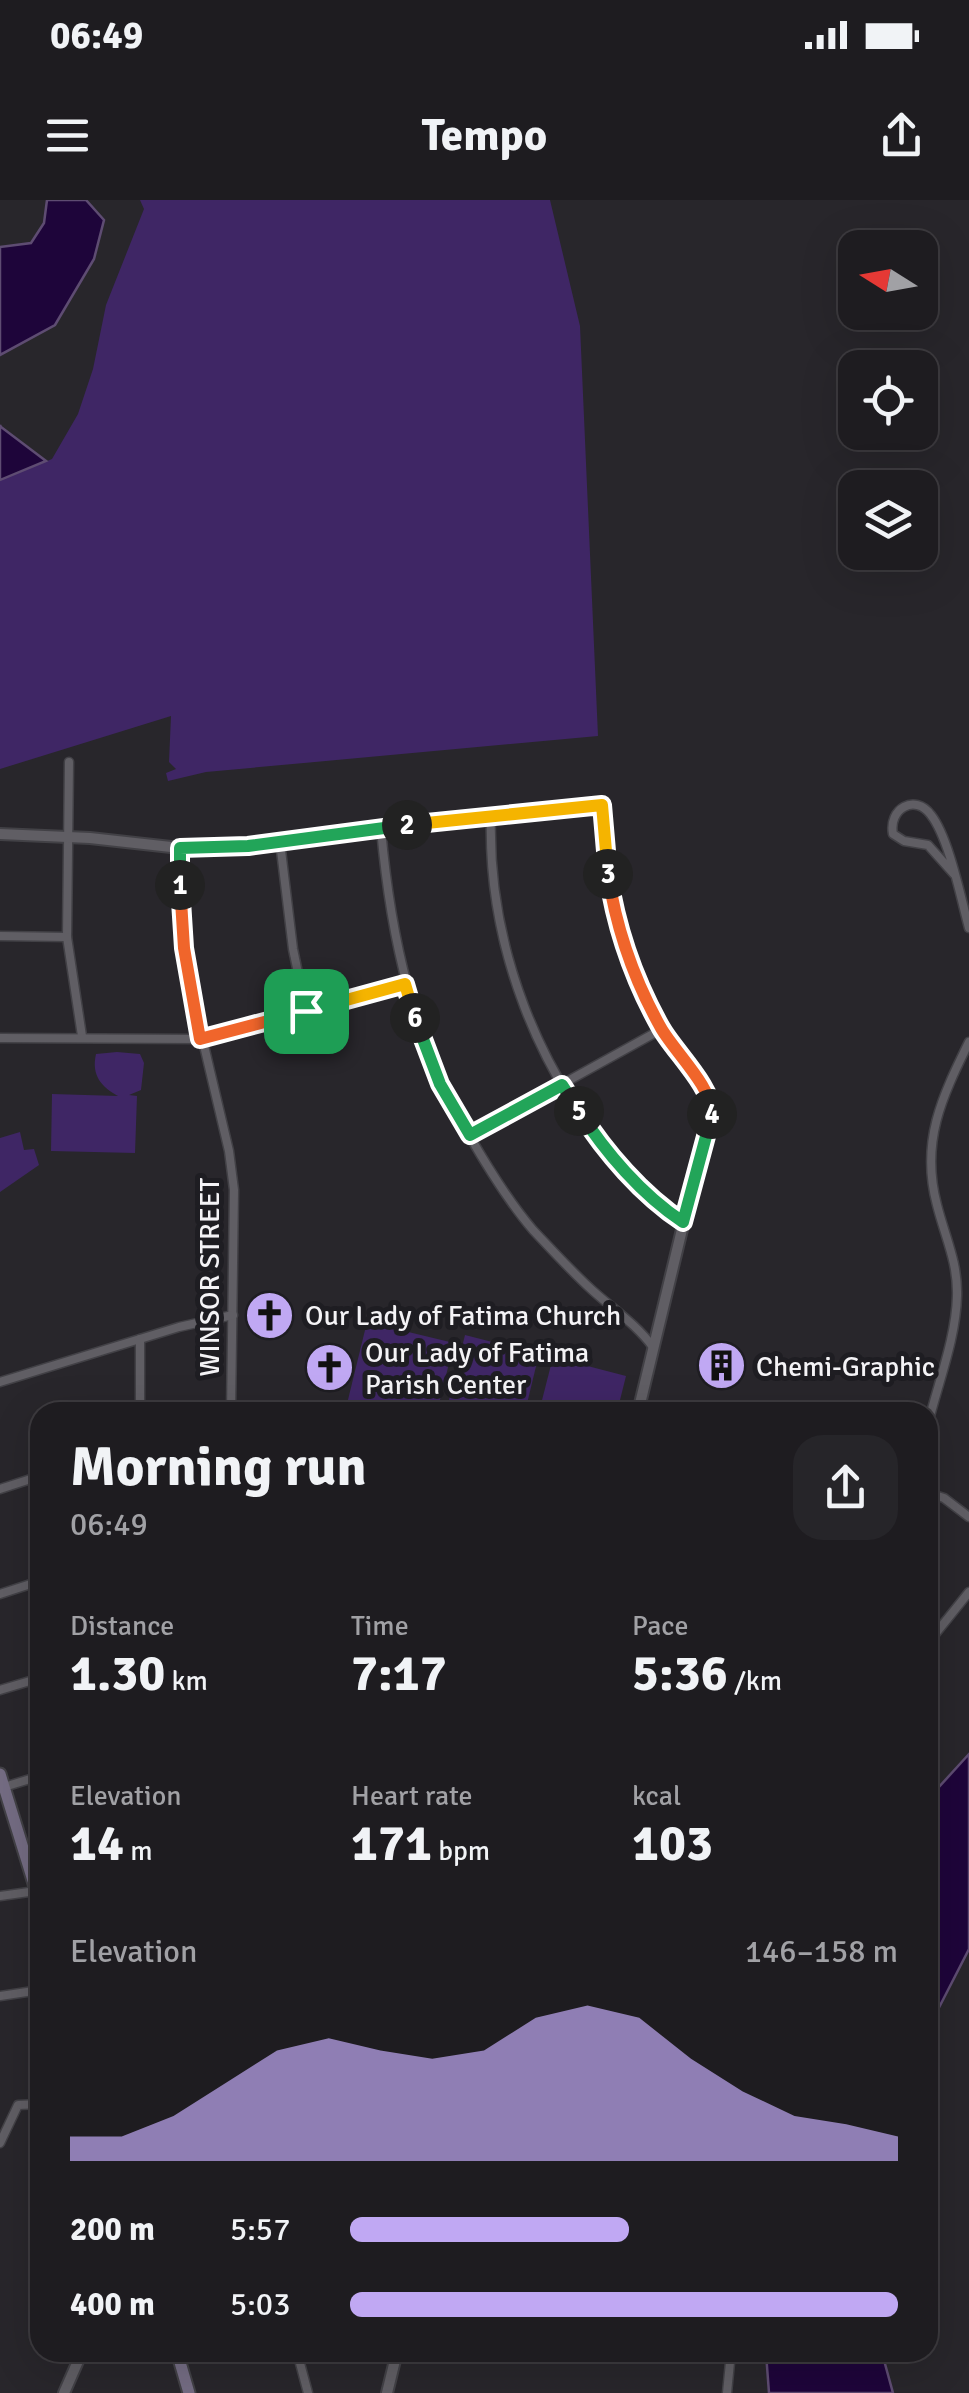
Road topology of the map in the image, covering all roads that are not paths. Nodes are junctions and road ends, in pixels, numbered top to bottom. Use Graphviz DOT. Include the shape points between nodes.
graph roads {
  1 [pos="69,762"];
  2 [pos="491,815"];
  3 [pos="381,830"];
  4 [pos="0,834"];
  5 [pos="67,837"];
  6 [pos="280,842"];
  7 [pos="180,848"];
  8 [pos="954,874"];
  9 [pos="969,928"];
  10 [pos="0,936"];
  11 [pos="67,938"];
  12 [pos="405,984"];
  13 [pos="306,1011"];
  14 [pos="662,1028"];
  15 [pos="82,1036"];
  16 [pos="0,1038"];
  17 [pos="200,1039"];
  18 [pos="969,1042"];
  19 [pos="562,1085"];
  20 [pos="470,1135"];
  21 [pos="683,1222"];
  22 [pos="233,1315"];
  23 [pos="140,1339"];
  24 [pos="654,1347"];
  25 [pos="0,1382"];
  26 [pos="140,1402"];
  27 [pos="231,1402"];
  28 [pos="640,1402"];
  29 [pos="934,1402"];
  30 [pos="30,1479"];
  31 [pos="0,1488"];
  32 [pos="938,1496"];
  33 [pos="969,1517"];
  34 [pos="30,1584"];
  35 [pos="969,1592"];
  36 [pos="0,1594"];
  37 [pos="938,1631"];
  38 [pos="30,1681"];
  39 [pos="0,1690"];
  40 [pos="30,1777"];
  41 [pos="2,1780"];
  42 [pos="30,1856"];
  43 [pos="0,1896"];
  44 [pos="30,1897"];
  45 [pos="30,1992"];
  46 [pos="0,1996"];
  47 [pos="30,2104"];
  48 [pos="0,2143"];
  49 [pos="78,2362"];
  50 [pos="180,2362"];
  51 [pos="300,2362"];
  52 [pos="395,2362"];
  53 [pos="730,2362"];
  54 [pos="64,2393"];
  55 [pos="190,2393"];
  56 [pos="308,2393"];
  57 [pos="387,2393"];
  58 [pos="728,2393"];
  1 -- 5 [label="street"];
  2 -- 3 [label="street"];
  2 -- 14 [label="street" via="602,805 615,914"];
  2 -- 19 [label="street" via="501,930"];
  3 -- 6 [label="street"];
  3 -- 12 [label="street"];
  4 -- 5 [label="street"];
  5 -- 7 [label="street"];
  5 -- 11 [label="street"];
  6 -- 7 [label="street"];
  6 -- 13 [label="street"];
  7 -- 17 [label="street, WINSOR STREET" via="181,921"];
  8 -- 8 [label="street" via="930,813 915,804 897,811 894,834 928,845"];
  8 -- 9 [label="street"];
  10 -- 11 [label="street"];
  11 -- 15 [label="street"];
  12 -- 13 [label="street"];
  12 -- 20 [label="street" via="435,1070"];
  13 -- 17 [label="street"];
  14 -- 19 [label="street"];
  14 -- 21 [label="street" via="712,1105"];
  15 -- 16 [label="street"];
  15 -- 17 [label="street"];
  17 -- 22 [label="street, WINSOR STREET" via="232,1171"];
  18 -- 29 [label="street" via="932,1131 936,1204 954,1254 957,1297"];
  19 -- 20 [label="street"];
  19 -- 21 [label="street" via="614,1158"];
  20 -- 24 [label="street" via="530,1226"];
  21 -- 24 [label="street"];
  22 -- 23 [label="street"];
  22 -- 27 [label="street, WINSOR STREET"];
  23 -- 25 [label="street"];
  23 -- 26 [label="street"];
  24 -- 28 [label="street"];
  30 -- 31 [label="street"];
  32 -- 33 [label="street"];
  34 -- 36 [label="street"];
  35 -- 37 [label="street"];
  38 -- 39 [label="street"];
  40 -- 41 [label="street"];
  41 -- 42 [label="main road"];
  43 -- 44 [label="street"];
  45 -- 46 [label="street"];
  47 -- 48 [label="street" via="18,2105"];
  49 -- 54 [label="street"];
  50 -- 55 [label="main road"];
  51 -- 56 [label="street"];
  52 -- 57 [label="street"];
  53 -- 58 [label="street"];
}
